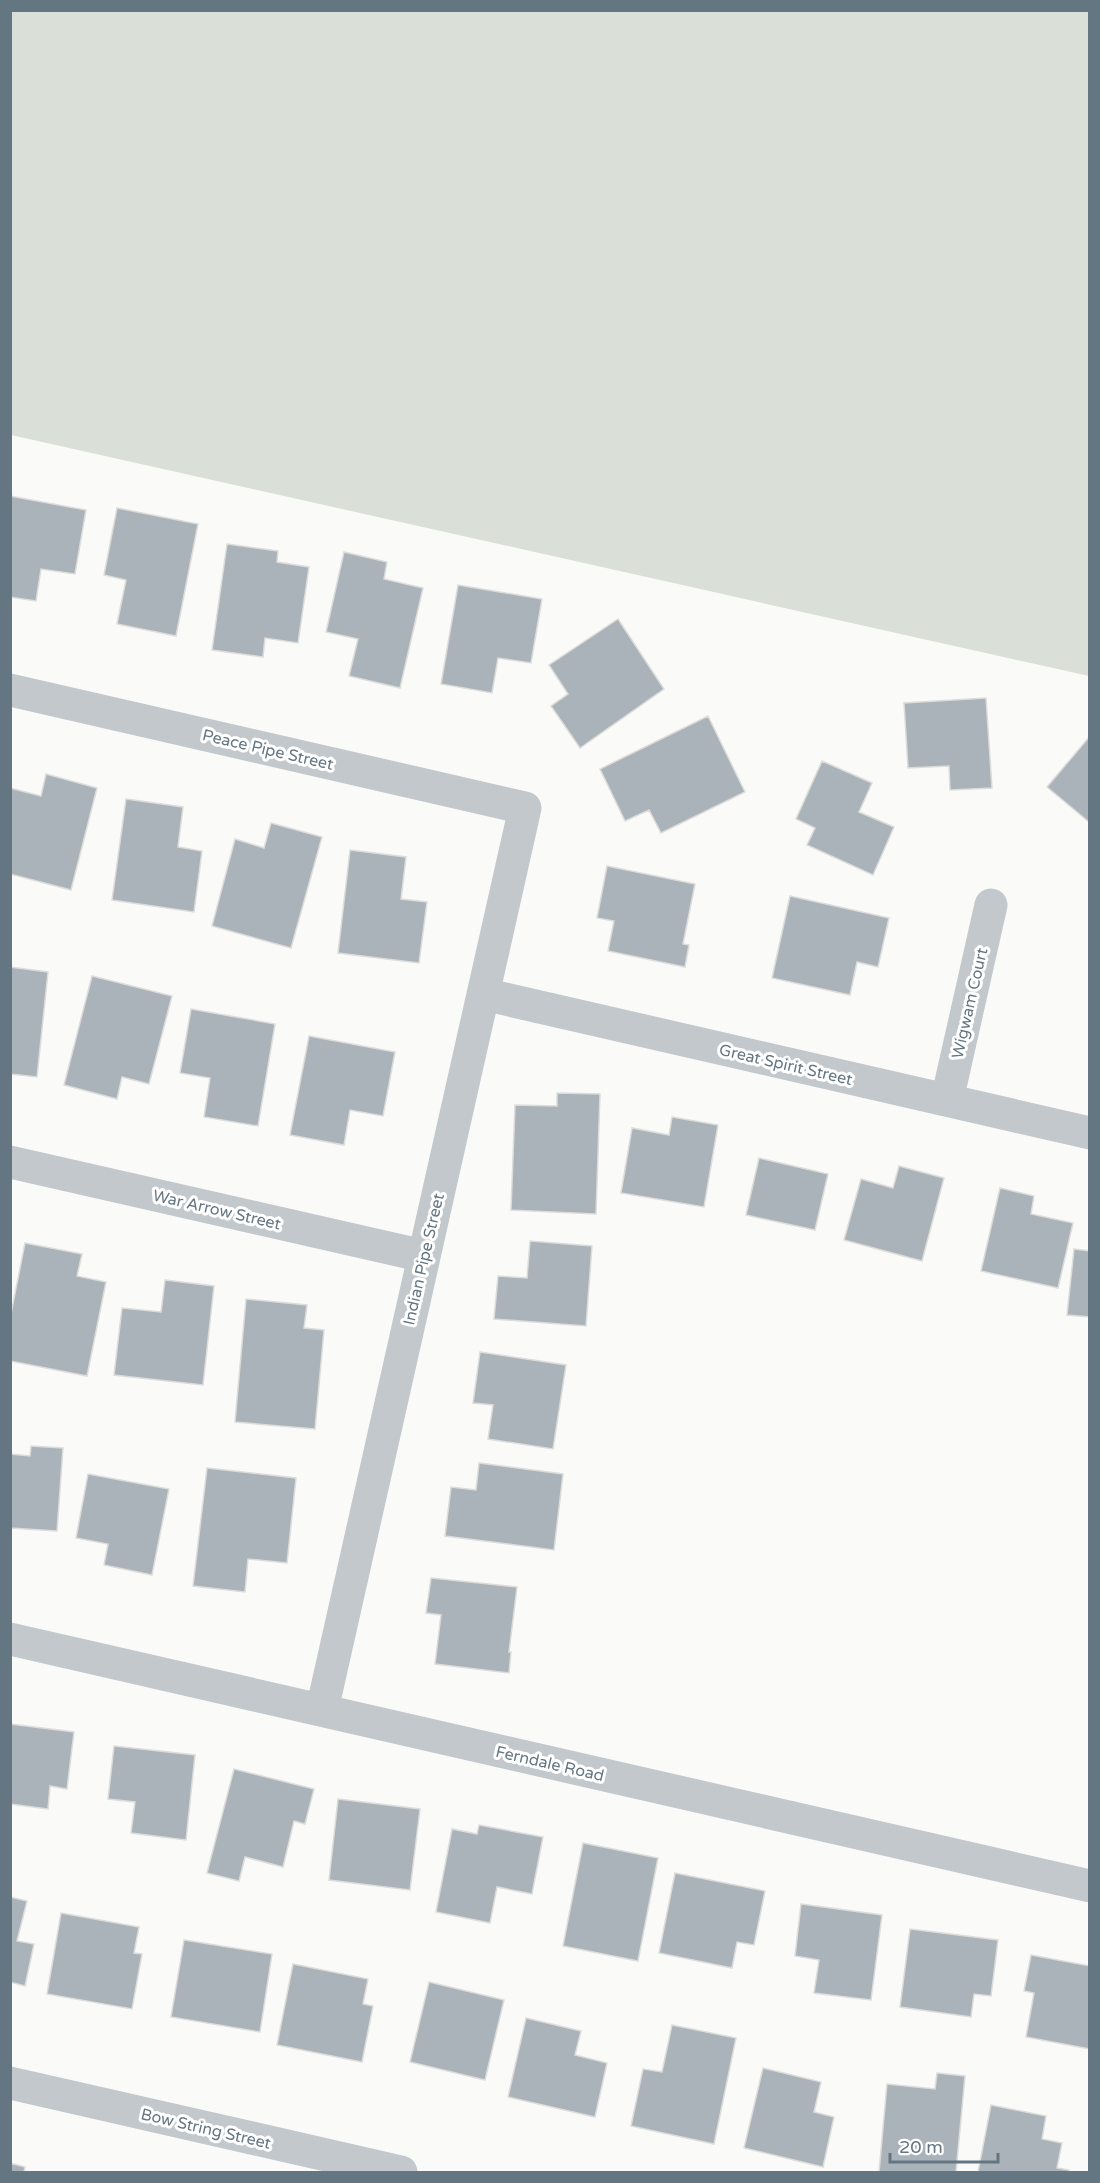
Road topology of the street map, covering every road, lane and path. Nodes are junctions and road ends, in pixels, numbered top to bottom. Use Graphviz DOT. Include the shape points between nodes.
graph roads {
  1 [pos="10,690"];
  2 [pos="525,808"];
  3 [pos="991,905"];
  4 [pos="483,994"];
  5 [pos="947,1100"];
  6 [pos="1089,1133"];
  7 [pos="10,1162"];
  8 [pos="424,1256"];
  9 [pos="10,1639"];
  10 [pos="322,1710"];
  11 [pos="1089,1886"];
  12 [pos="10,2083"];
  13 [pos="401,2172"];
  1 -- 2 [label="street, Peace Pipe Street"];
  2 -- 4 [label="street, Indian Pipe Street"];
  3 -- 5 [label="street, Wigwam Court"];
  4 -- 5 [label="street, Great Spirit Street"];
  4 -- 8 [label="street, Indian Pipe Street"];
  5 -- 6 [label="street, Great Spirit Street"];
  7 -- 8 [label="street, War Arrow Street"];
  8 -- 10 [label="street, Indian Pipe Street"];
  9 -- 10 [label="street, Ferndale Road"];
  10 -- 11 [label="street, Ferndale Road"];
  12 -- 13 [label="street, Bow String Street"];
}
